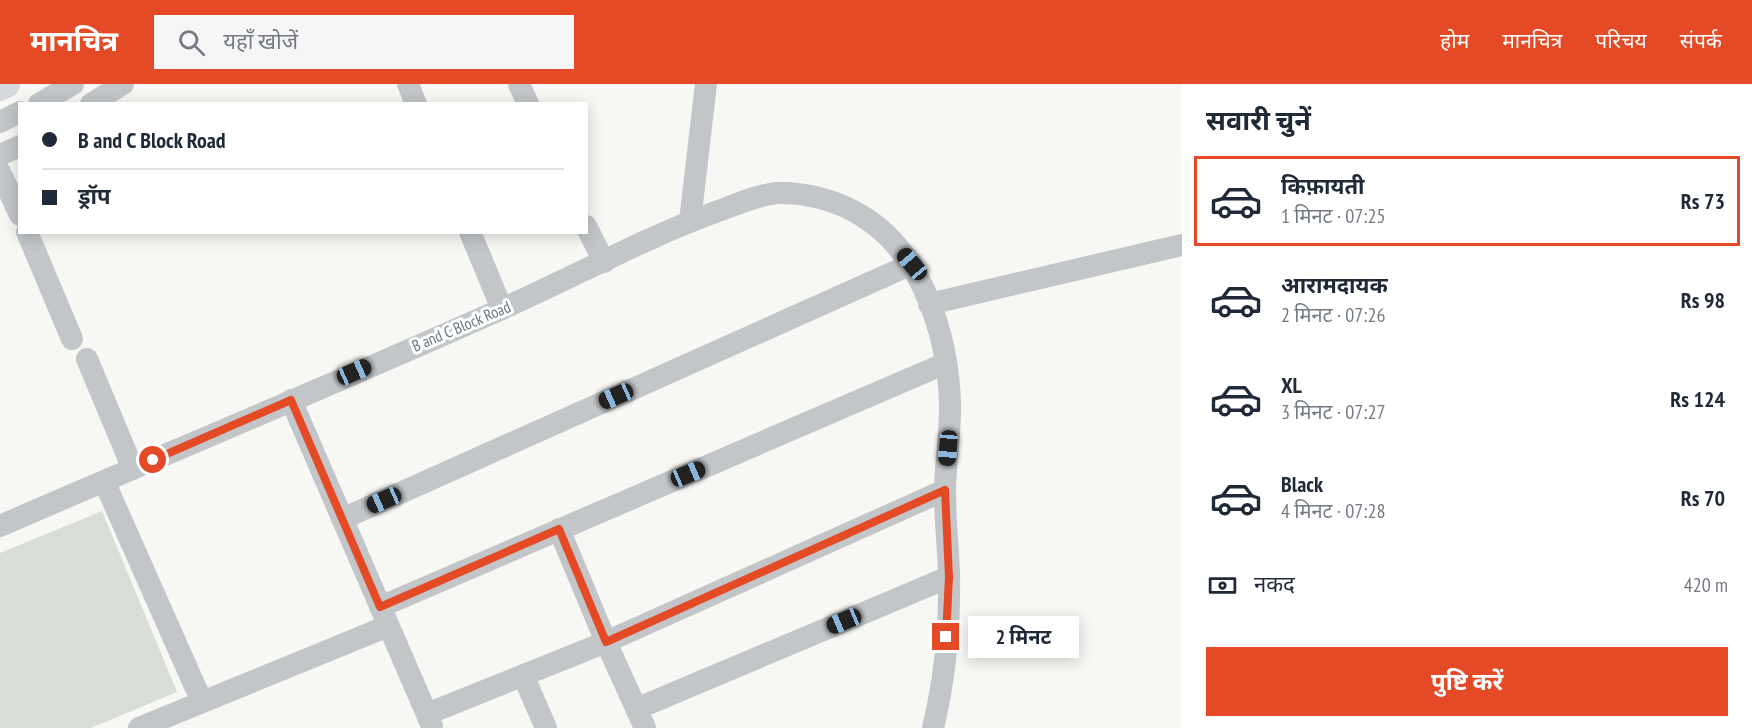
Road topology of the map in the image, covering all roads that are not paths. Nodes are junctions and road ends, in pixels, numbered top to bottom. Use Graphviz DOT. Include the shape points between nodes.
graph roads {
  1 [pos="6,84"];
  2 [pos="73,84"];
  3 [pos="408,84"];
  4 [pos="519,84"];
  5 [pos="706,84"];
  6 [pos="0,87"];
  7 [pos="42,102"];
  8 [pos="415,102"];
  9 [pos="527,102"];
  10 [pos="18,112"];
  11 [pos="0,113"];
  12 [pos="18,113"];
  13 [pos="0,122"];
  14 [pos="18,147"];
  15 [pos="0,155"];
  16 [pos="0,172"];
  17 [pos="18,211"];
  18 [pos="690,221"];
  19 [pos="588,230"];
  20 [pos="28,234"];
  21 [pos="471,234"];
  22 [pos="1182,245"];
  23 [pos="604,262"];
  24 [pos="912,264"];
  25 [pos="929,304"];
  26 [pos="502,309"];
  27 [pos="72,339"];
  28 [pos="87,359"];
  29 [pos="946,363"];
  30 [pos="291,400"];
  31 [pos="134,469"];
  32 [pos="104,481"];
  33 [pos="945,490"];
  34 [pos="342,519"];
  35 [pos="0,526"];
  36 [pos="559,529"];
  37 [pos="949,577"];
  38 [pos="384,616"];
  39 [pos="606,642"];
  40 [pos="523,675"];
  41 [pos="202,702"];
  42 [pos="641,718"];
  43 [pos="430,721"];
  44 [pos="139,728"];
  45 [pos="546,728"];
  46 [pos="933,728"];
  1 -- 6 [label="main road"];
  2 -- 7 [label="street"];
  3 -- 8 [label="street"];
  4 -- 9 [label="street"];
  5 -- 18 [label="street"];
  10 -- 11 [label="street"];
  12 -- 13 [label="street"];
  14 -- 15 [label="street"];
  16 -- 17 [label="street"];
  18 -- 23 [label="street, B and C Block Road"];
  18 -- 24 [label="street, B and C Block Road" via="776,193 805,195 860,214 885,231"];
  19 -- 23 [label="street"];
  20 -- 27 [label="street"];
  21 -- 26 [label="street"];
  22 -- 25 [label="street"];
  23 -- 26 [label="street, B and C Block Road"];
  24 -- 25 [label="street, B and C Block Road"];
  24 -- 34 [label="street"];
  25 -- 29 [label="street, B and C Block Road"];
  26 -- 30 [label="street, B and C Block Road"];
  28 -- 31 [label="street"];
  29 -- 33 [label="street, B and C Block Road" via="950,428"];
  29 -- 36 [label="street"];
  30 -- 31 [label="street, B and C Block Road"];
  30 -- 34 [label="street"];
  31 -- 32 [label="street, B and C Block Road"];
  32 -- 35 [label="street, B and C Block Road"];
  32 -- 41 [label="street"];
  33 -- 37 [label="street, B and C Block Road"];
  33 -- 39 [label="street"];
  34 -- 38 [label="street"];
  36 -- 38 [label="street"];
  36 -- 39 [label="street"];
  37 -- 42 [label="street"];
  37 -- 46 [label="street, B and C Block Road" via="945,657"];
  38 -- 41 [label="street"];
  38 -- 43 [label="street"];
  39 -- 40 [label="street"];
  39 -- 42 [label="street"];
  40 -- 43 [label="street"];
  40 -- 45 [label="street"];
  41 -- 44 [label="street"];
}
